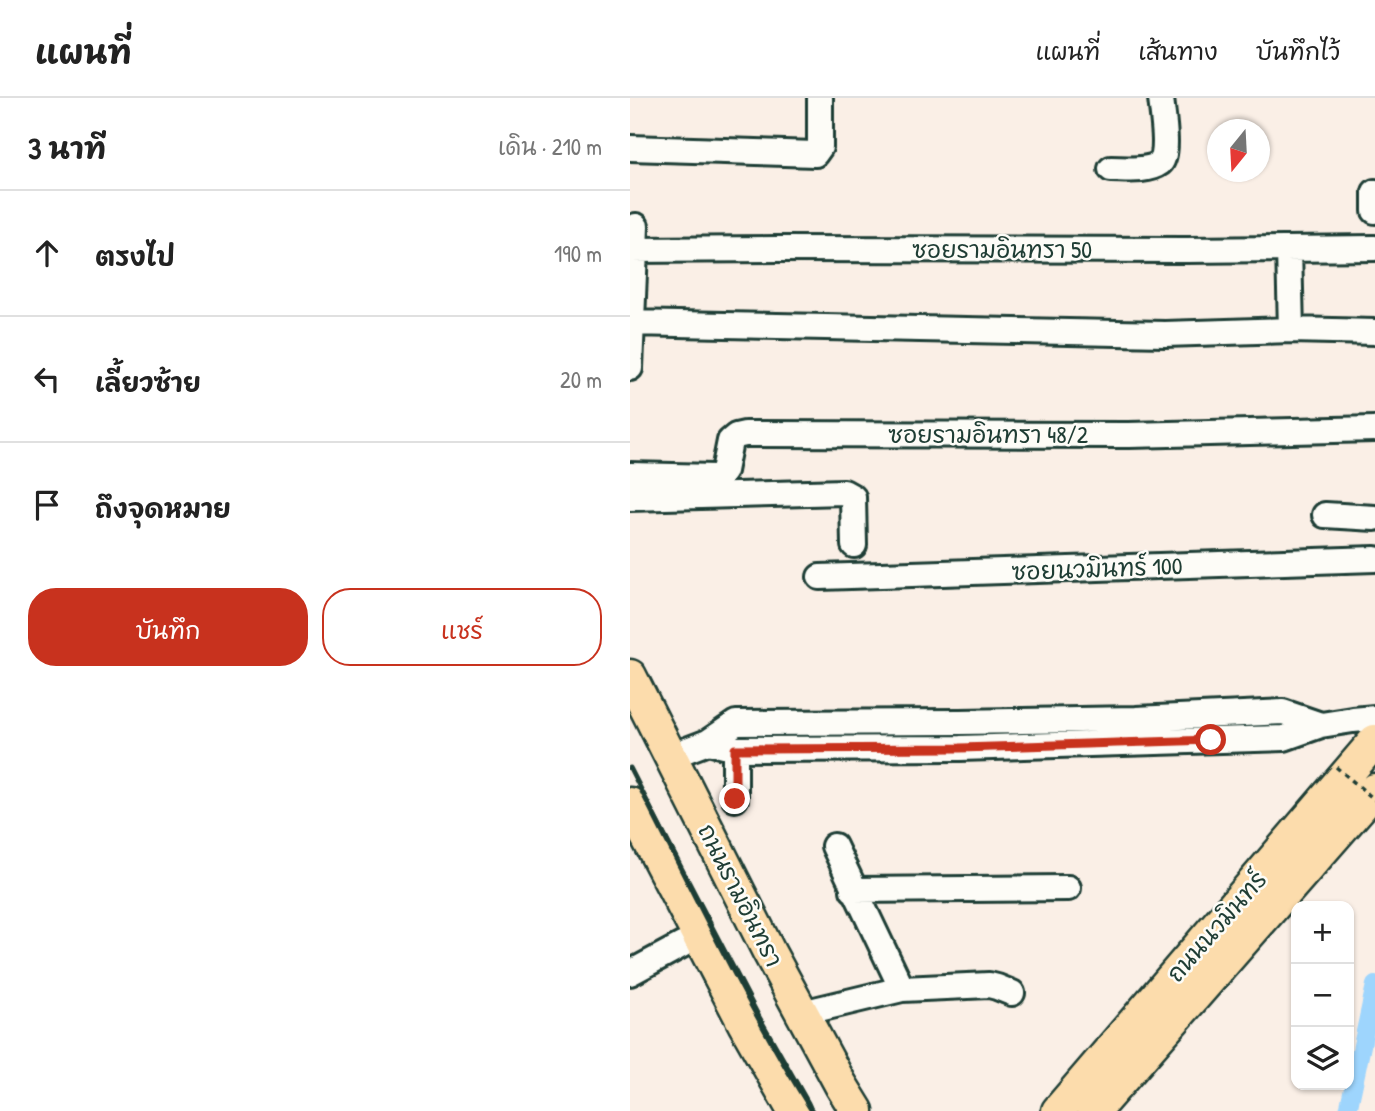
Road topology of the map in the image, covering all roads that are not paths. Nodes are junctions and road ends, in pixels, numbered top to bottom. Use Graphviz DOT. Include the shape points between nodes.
graph roads {
  1 [pos="820,98"];
  2 [pos="1161,98"];
  3 [pos="630,148"];
  4 [pos="1111,169"];
  5 [pos="1375,192"];
  6 [pos="1374,211"];
  7 [pos="634,242"];
  8 [pos="1375,248"];
  9 [pos="1289,249"];
  10 [pos="631,323"];
  11 [pos="1291,330"];
  12 [pos="1375,332"];
  13 [pos="630,368"];
  14 [pos="1375,429"];
  15 [pos="630,475"];
  16 [pos="630,498"];
  17 [pos="1325,514"];
  18 [pos="1375,518"];
  19 [pos="854,545"];
  20 [pos="1375,545"];
  21 [pos="1350,546"];
  22 [pos="1375,559"];
  23 [pos="820,577"];
  24 [pos="630,677"];
  25 [pos="630,709"];
  26 [pos="1375,718"];
  27 [pos="960,722"];
  28 [pos="1137,731"];
  29 [pos="1375,741"];
  30 [pos="708,742"];
  31 [pos="960,748"];
  32 [pos="735,749"];
  33 [pos="671,756"];
  34 [pos="1375,790"];
  35 [pos="735,799"];
  36 [pos="630,804"];
  37 [pos="630,843"];
  38 [pos="834,846"];
  39 [pos="1068,888"];
  40 [pos="853,890"];
  41 [pos="682,945"];
  42 [pos="630,973"];
  43 [pos="902,989"];
  44 [pos="1012,993"];
  45 [pos="802,1013"];
  46 [pos="770,1111"];
  47 [pos="794,1111"];
  48 [pos="837,1111"];
  49 [pos="857,1111"];
  50 [pos="1058,1111"];
  51 [pos="1094,1111"];
  1 -- 3 [label="street" via="820,146 815,154"];
  2 -- 4 [label="street" via="1165,156 1161,162 1144,168"];
  5 -- 6 [label="street"];
  7 -- 9 [label="street, ซอยรามอินทรา 50" via="777,249"];
  7 -- 10 [label="street"];
  8 -- 9 [label="street, ซอยรามอินทรา 50"];
  9 -- 11 [label="street"];
  10 -- 11 [label="street" via="1165,334"];
  10 -- 13 [label="street"];
  11 -- 12 [label="street"];
  14 -- 15 [label="street, ซอยรามอินทรา 48/2" via="1129,435 745,434 730,441 721,475"];
  16 -- 19 [label="street" via="844,492 853,497"];
  17 -- 18 [label="street"];
  20 -- 21 [label="street"];
  22 -- 23 [label="street, ซอยนวมินทร์ 100"];
  24 -- 33 [label="main road, ถนนรามอินทรา"];
  25 -- 48 [label="main road, ถนนรามอินทรา" via="768,989"];
  26 -- 28 [label="street" via="1321,725 1283,712"];
  27 -- 28 [label="street"];
  27 -- 30 [label="street" via="736,723"];
  27 -- 31 [label="street"];
  28 -- 31 [label="street"];
  29 -- 50 [label="main road, ถนนนวมินทร์"];
  30 -- 32 [label="street"];
  30 -- 33 [label="street"];
  31 -- 32 [label="street"];
  32 -- 35 [label="street"];
  33 -- 45 [label="main road, ถนนรามอินทรา"];
  34 -- 51 [label="main road, ถนนนวมินทร์"];
  36 -- 47 [label="main road"];
  37 -- 41 [label="main road"];
  38 -- 40 [label="street"];
  39 -- 40 [label="street"];
  40 -- 43 [label="street"];
  41 -- 42 [label="street"];
  41 -- 46 [label="main road"];
  43 -- 44 [label="street" via="989,985"];
  43 -- 45 [label="street"];
  45 -- 49 [label="main road, ถนนรามอินทรา"];
}
